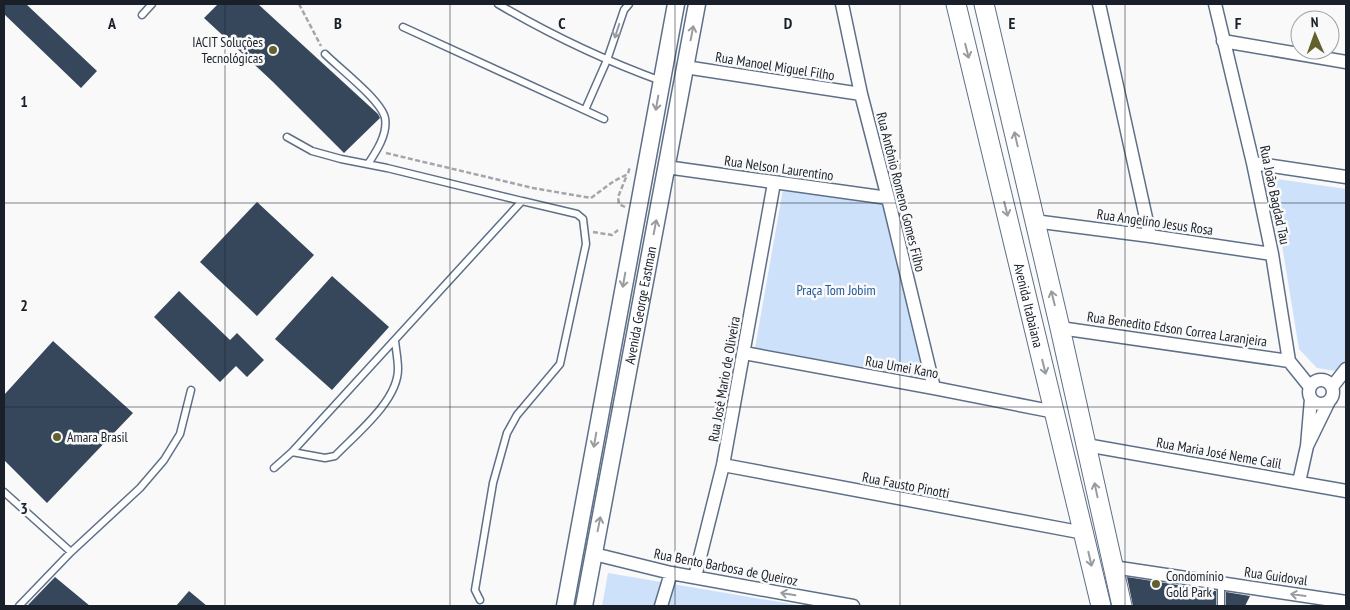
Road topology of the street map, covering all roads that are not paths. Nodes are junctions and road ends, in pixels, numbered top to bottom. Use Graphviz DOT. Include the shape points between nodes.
graph roads {
  1 [pos="152,4"];
  2 [pos="498,4"];
  3 [pos="629,4"];
  4 [pos="676,4"];
  5 [pos="698,4"];
  6 [pos="842,4"];
  7 [pos="956,4"];
  8 [pos="984,4"];
  9 [pos="1099,4"];
  10 [pos="1215,4"];
  11 [pos="142,15"];
  12 [pos="403,27"];
  13 [pos="1223,41"];
  14 [pos="325,54"];
  15 [pos="607,60"];
  16 [pos="1346,62"];
  17 [pos="685,67"];
  18 [pos="661,81"];
  19 [pos="861,94"];
  20 [pos="585,110"];
  21 [pos="604,119"];
  22 [pos="286,137"];
  23 [pos="1253,163"];
  24 [pos="368,164"];
  25 [pos="666,167"];
  26 [pos="1346,176"];
  27 [pos="774,183"];
  28 [pos="888,198"];
  29 [pos="522,201"];
  30 [pos="1034,221"];
  31 [pos="1150,236"];
  32 [pos="1272,254"];
  33 [pos="1060,328"];
  34 [pos="395,341"];
  35 [pos="744,353"];
  36 [pos="1289,361"];
  37 [pos="1346,369"];
  38 [pos="1332,387"];
  39 [pos="934,388"];
  40 [pos="191,390"];
  41 [pos="1311,393"];
  42 [pos="1329,401"];
  43 [pos="1055,412"];
  44 [pos="1086,445"];
  45 [pos="1308,446"];
  46 [pos="292,452"];
  47 [pos="723,465"];
  48 [pos="274,468"];
  49 [pos="1299,482"];
  50 [pos="1346,491"];
  51 [pos="4,492"];
  52 [pos="1084,533"];
  53 [pos="71,552"];
  54 [pos="594,554"];
  55 [pos="1113,567"];
  56 [pos="671,573"];
  57 [pos="695,577"];
  58 [pos="1221,583"];
  59 [pos="480,600"];
  60 [pos="1346,602"];
  61 [pos="19,606"];
  62 [pos="565,606"];
  63 [pos="584,606"];
  64 [pos="661,606"];
  65 [pos="853,606"];
  66 [pos="1101,606"];
  67 [pos="1122,606"];
  68 [pos="1221,606"];
  1 -- 11 [label="lane"];
  2 -- 15 [label="lane"];
  3 -- 15 [label="lane, one-way"];
  4 -- 18 [label="street, Avenida George Eastman"];
  17 -- 5 [label="street, Avenida George Eastman, one-way"];
  6 -- 19 [label="street, Rua Antônio Romeno Gomes Filho"];
  7 -- 43 [label="main road, Avenida Itabaiana, one-way"];
  30 -- 8 [label="main road, Avenida Itabaiana, one-way"];
  9 -- 31 [label="street"];
  10 -- 13 [label="street, Rua João Bagdad Tau"];
  12 -- 20 [label="lane"];
  13 -- 16 [label="street"];
  13 -- 23 [label="street, Rua João Bagdad Tau"];
  14 -- 24 [label="lane" via="376,102 385,119 382,143"];
  15 -- 18 [label="lane"];
  15 -- 20 [label="lane"];
  17 -- 19 [label="street, Rua Manoel Miguel Filho"];
  17 -- 25 [label="street, Avenida George Eastman"];
  18 -- 62 [label="street, Avenida George Eastman, one-way"];
  19 -- 28 [label="street, Rua Antônio Romeno Gomes Filho"];
  20 -- 21 [label="lane"];
  22 -- 24 [label="lane" via="312,151"];
  23 -- 26 [label="street"];
  23 -- 32 [label="street, Rua João Bagdad Tau"];
  24 -- 29 [label="lane"];
  25 -- 27 [label="street, Rua Nelson Laurentino"];
  54 -- 25 [label="street, Avenida George Eastman, one-way"];
  27 -- 28 [label="street, Rua Nelson Laurentino"];
  27 -- 35 [label="street, Rua José Mario de Oliveira"];
  28 -- 39 [label="street, Rua Antônio Romeno Gomes Filho"];
  29 -- 34 [label="lane"];
  29 -- 59 [label="lane" via="577,214 582,219 586,244 560,364 517,414 507,433 492,483 475,590"];
  30 -- 31 [label="street, Rua Angelino Jesus Rosa"];
  33 -- 30 [label="main road, Avenida Itabaiana, one-way"];
  31 -- 32 [label="street, Rua Angelino Jesus Rosa"];
  32 -- 36 [label="street, Rua João Bagdad Tau"];
  33 -- 36 [label="street, Rua Benedito Edson Correa Laranjeira"];
  33 -- 44 [label="main road, Avenida Itabaiana"];
  34 -- 46 [label="lane"];
  34 -- 46 [label="lane" via="398,370 394,388 383,406 335,456 325,458"];
  35 -- 39 [label="street, Rua Umei Kano"];
  35 -- 47 [label="street, Rua José Mario de Oliveira"];
  36 -- 41 [label="street, Rua João Bagdad Tau"];
  37 -- 38 [label="street"];
  38 -- 41 [label="street" via="1320,380"];
  38 -- 42 [label="street" via="1333,395"];
  39 -- 43 [label="street, Rua Umei Kano"];
  40 -- 53 [label="lane" via="180,434 164,460 140,488"];
  41 -- 42 [label="street" via="1318,404"];
  41 -- 45 [label="street"];
  42 -- 45 [label="street"];
  43 -- 52 [label="main road, Avenida Itabaiana"];
  44 -- 49 [label="street, Rua Maria José Neme Calil"];
  55 -- 44 [label="main road, Avenida Itabaiana, one-way"];
  45 -- 49 [label="street"];
  46 -- 48 [label="lane"];
  47 -- 52 [label="street, Rua Fausto Pinotti"];
  47 -- 57 [label="street, Rua José Mario de Oliveira"];
  49 -- 50 [label="street, Rua Maria José Neme Calil"];
  51 -- 53 [label="lane"];
  52 -- 66 [label="main road, Avenida Itabaiana, one-way"];
  53 -- 61 [label="lane"];
  54 -- 56 [label="street, Rua Bento Barbosa de Queiroz"];
  54 -- 63 [label="street, Avenida George Eastman"];
  55 -- 58 [label="street, Rua Guidoval"];
  55 -- 67 [label="main road, Avenida Itabaiana"];
  56 -- 57 [label="street, Rua Bento Barbosa de Queiroz"];
  56 -- 64 [label="street"];
  65 -- 57 [label="street, Rua Bento Barbosa de Queiroz, one-way"];
  60 -- 58 [label="street, Rua Guidoval, one-way"];
  58 -- 68 [label="lane"];
}
